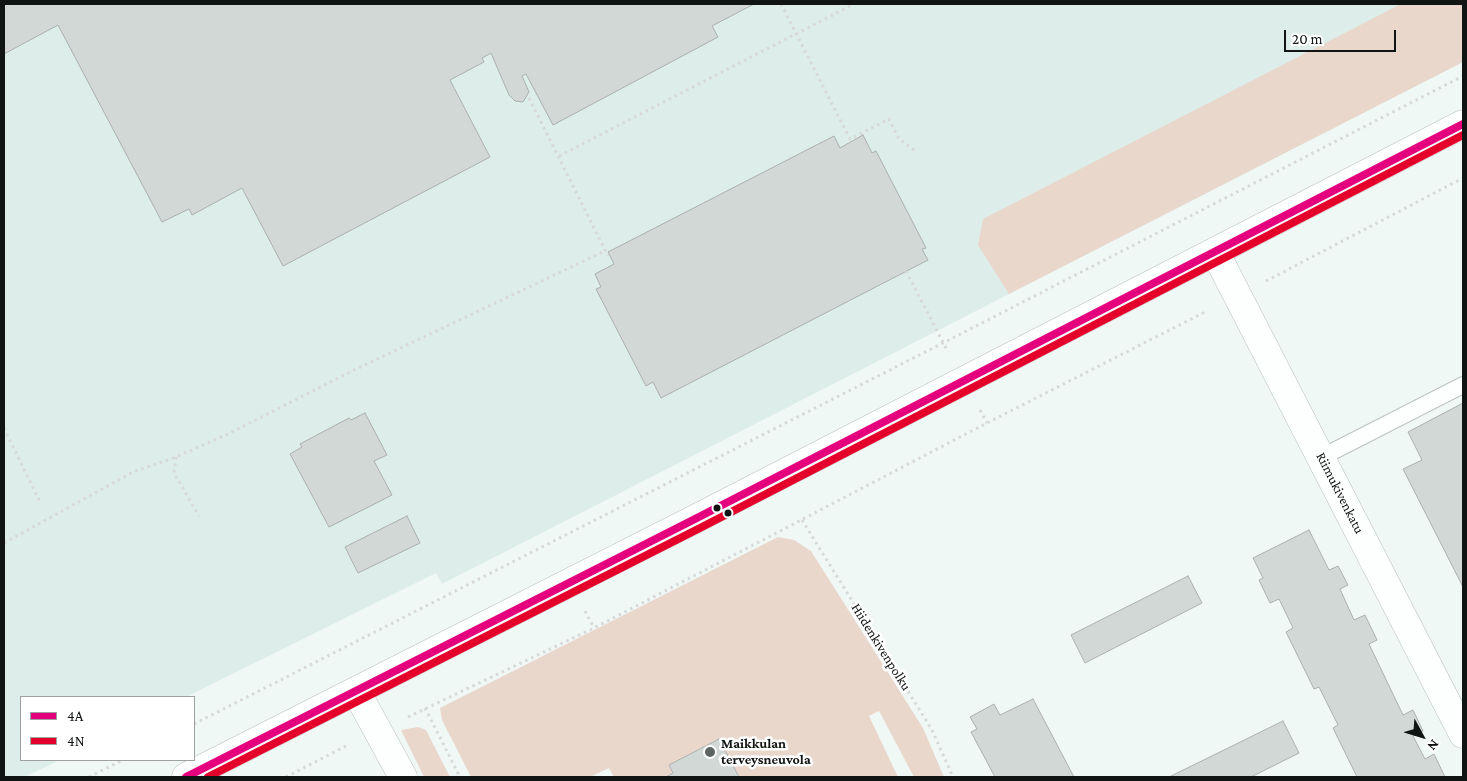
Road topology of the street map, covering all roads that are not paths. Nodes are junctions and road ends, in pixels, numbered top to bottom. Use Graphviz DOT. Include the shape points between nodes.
graph roads {
  1 [pos="1463,124"];
  2 [pos="1215,252"];
  3 [pos="1463,385"];
  4 [pos="1322,457"];
  5 [pos="356,690"];
  6 [pos="1463,734"];
  7 [pos="186,777"];
  8 [pos="403,777"];
  1 -- 2 [label="street"];
  2 -- 4 [label="street, Riimukivenkatu"];
  2 -- 5 [label="street"];
  3 -- 4 [label="lane"];
  4 -- 6 [label="street, Riimukivenkatu"];
  5 -- 7 [label="street"];
  5 -- 8 [label="street"];
}
